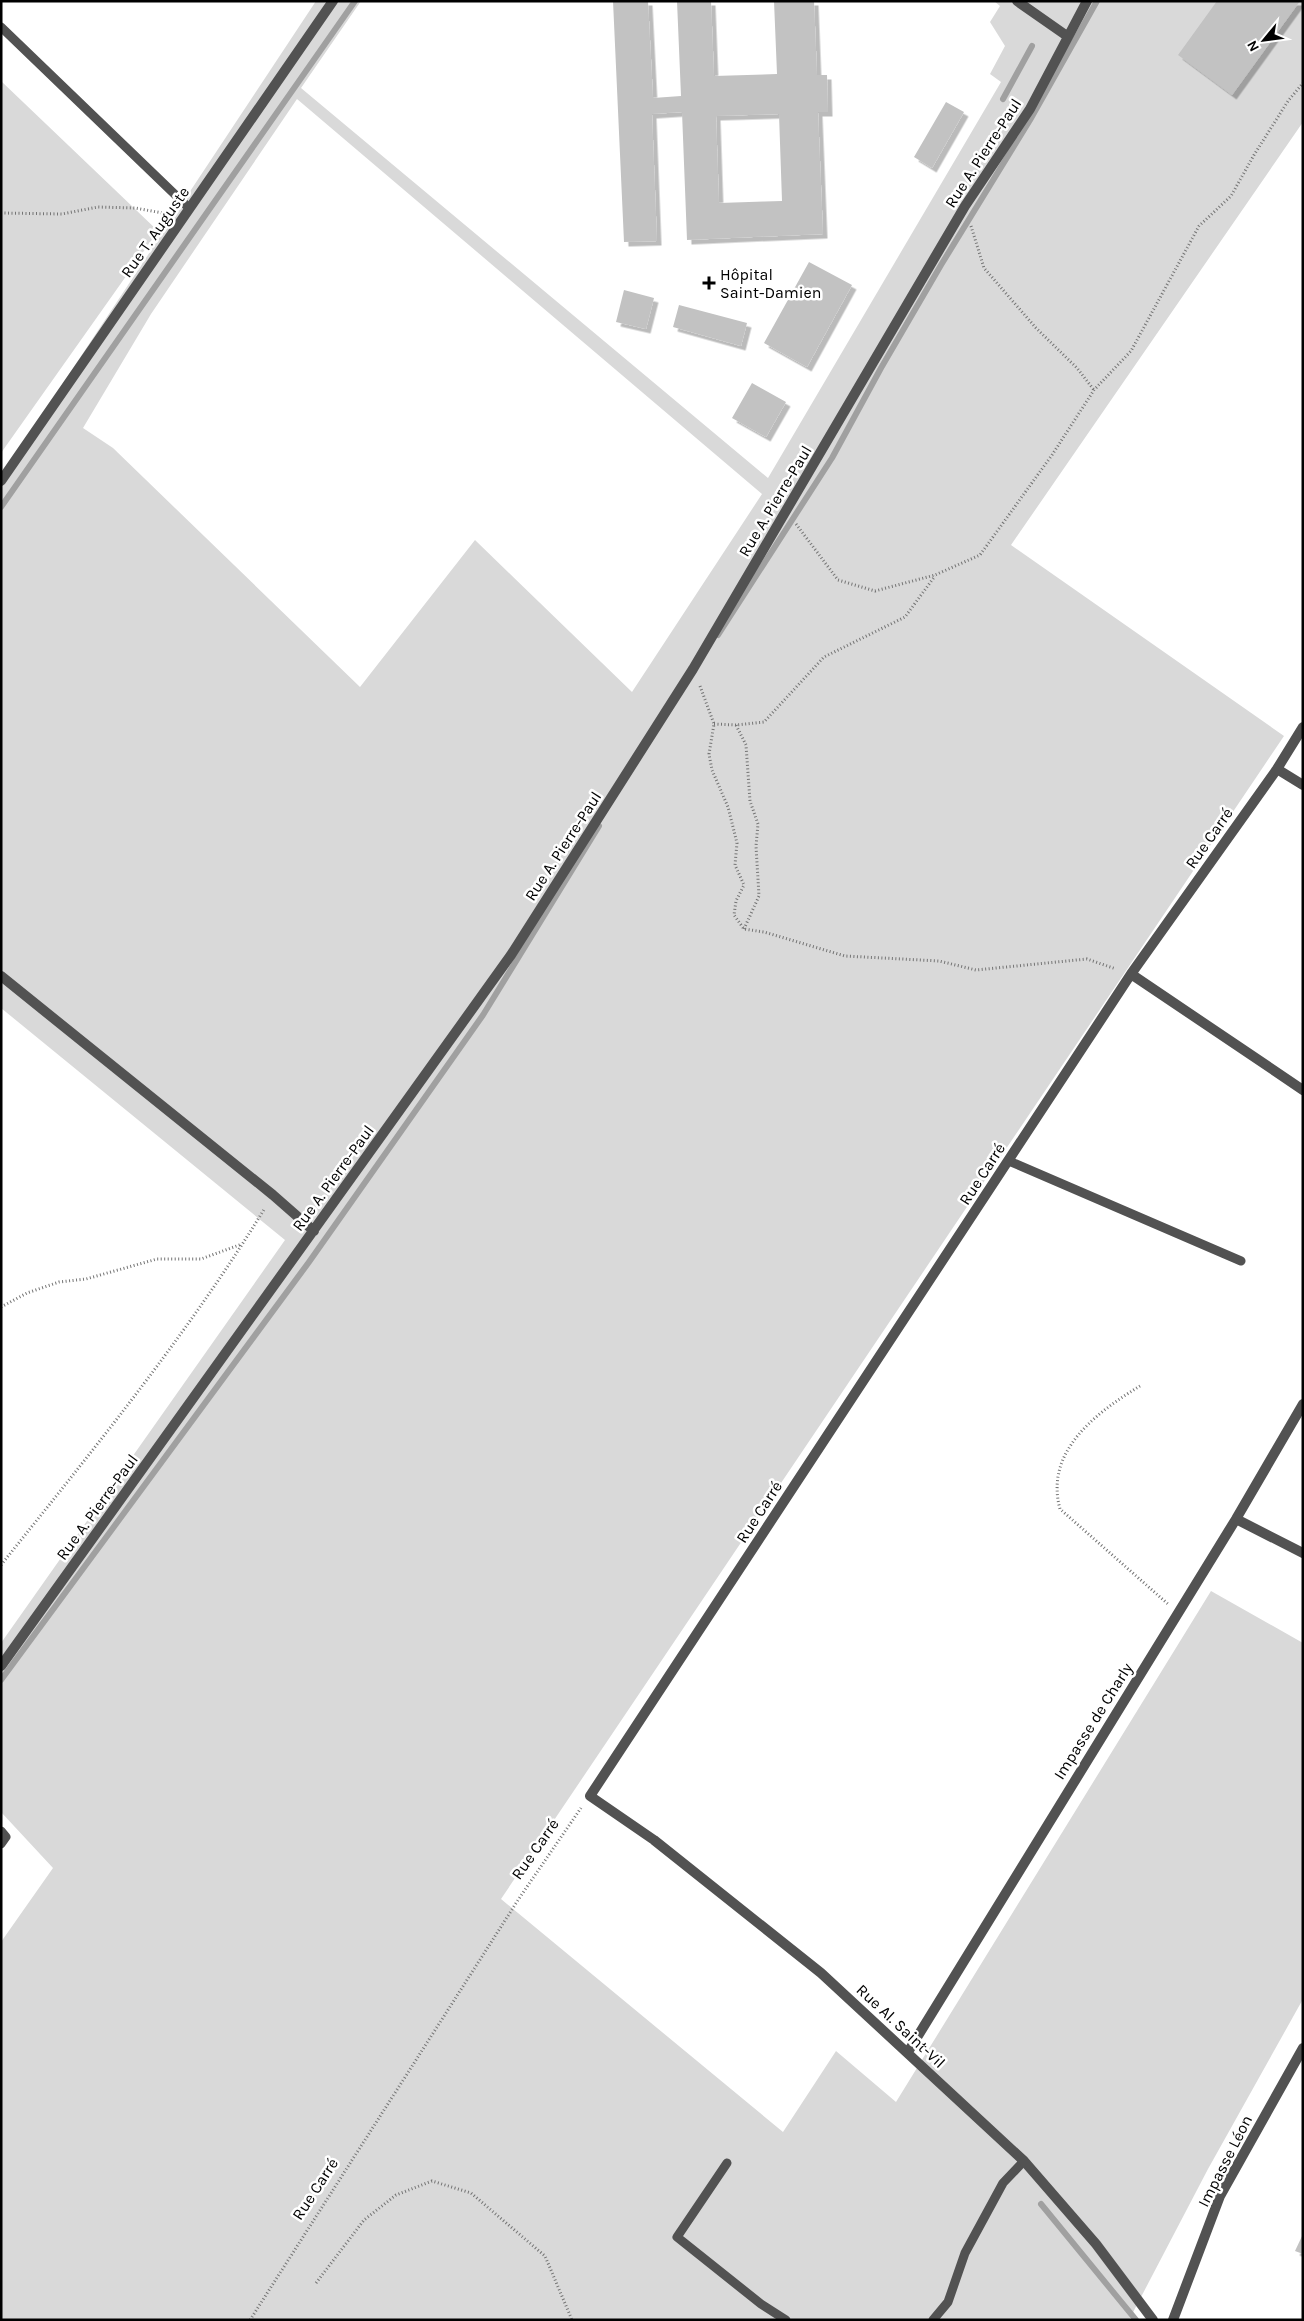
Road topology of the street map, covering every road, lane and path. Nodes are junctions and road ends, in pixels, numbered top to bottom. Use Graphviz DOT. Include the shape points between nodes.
graph roads {
  1 [pos="333,1"];
  2 [pos="1017,1"];
  3 [pos="1087,1"];
  4 [pos="1,27"];
  5 [pos="1067,36"];
  6 [pos="1303,83"];
  7 [pos="965,206"];
  8 [pos="186,212"];
  9 [pos="1,214"];
  10 [pos="1094,390"];
  11 [pos="1,481"];
  12 [pos="787,512"];
  13 [pos="935,575"];
  14 [pos="693,668"];
  15 [pos="714,724"];
  16 [pos="736,725"];
  17 [pos="1303,727"];
  18 [pos="1277,769"];
  19 [pos="1303,785"];
  20 [pos="744,929"];
  21 [pos="1131,974"];
  22 [pos="1,976"];
  23 [pos="1303,1090"];
  24 [pos="1009,1161"];
  25 [pos="273,1195"];
  26 [pos="314,1231"];
  27 [pos="243,1244"];
  28 [pos="1241,1261"];
  29 [pos="1,1307"];
  30 [pos="1140,1386"];
  31 [pos="1303,1404"];
  32 [pos="1236,1518"];
  33 [pos="1303,1553"];
  34 [pos="1,1565"];
  35 [pos="1177,1613"];
  36 [pos="1,1666"];
  37 [pos="590,1796"];
  38 [pos="1,1831"];
  39 [pos="1,1844"];
  40 [pos="1303,2048"];
  41 [pos="908,2052"];
  42 [pos="1024,2160"];
  43 [pos="727,2163"];
  44 [pos="316,2283"];
  45 [pos="250,2320"];
  46 [pos="572,2320"];
  47 [pos="786,2320"];
  48 [pos="933,2320"];
  49 [pos="1153,2320"];
  50 [pos="1173,2320"];
  1 -- 8 [label="street, Rue T. Auguste"];
  2 -- 5 [label="street"];
  3 -- 5 [label="street, Rue A. Pierre-Paul"];
  4 -- 8 [label="lane"];
  5 -- 7 [label="street, Rue A. Pierre-Paul" via="1030,109"];
  6 -- 10 [label="path" via="1258,147 1231,196 1199,226 1130,351"];
  7 -- 10 [label="path" via="984,268"];
  7 -- 12 [label="street, Rue A. Pierre-Paul"];
  8 -- 9 [label="path" via="98,207 62,214"];
  8 -- 11 [label="street, Rue T. Auguste"];
  10 -- 13 [label="path" via="980,555"];
  12 -- 13 [label="path" via="838,580 876,591"];
  12 -- 14 [label="street, Rue A. Pierre-Paul"];
  13 -- 16 [label="path" via="904,617 824,657 764,722"];
  14 -- 15 [label="path"];
  14 -- 26 [label="street, Rue A. Pierre-Paul" via="511,955"];
  15 -- 16 [label="path"];
  15 -- 20 [label="path" via="709,754 737,843 735,865 744,884 736,901 734,916"];
  16 -- 20 [label="path" via="746,745 750,801 758,824 759,896"];
  17 -- 18 [label="street, Rue Carré"];
  18 -- 19 [label="street"];
  18 -- 21 [label="street, Rue Carré"];
  20 -- 21 [label="path" via="845,956 939,961 976,970 1086,959"];
  21 -- 23 [label="street"];
  21 -- 24 [label="street, Rue Carré"];
  22 -- 25 [label="street"];
  24 -- 28 [label="lane"];
  24 -- 37 [label="street, Rue Carré"];
  25 -- 26 [label="street"];
  25 -- 27 [label="path"];
  26 -- 36 [label="street, Rue A. Pierre-Paul"];
  27 -- 29 [label="path" via="200,1259 157,1259 86,1279 59,1282 27,1293"];
  27 -- 34 [label="path" via="118,1420"];
  30 -- 35 [label="path" via="1106,1407 1087,1424 1059,1469 1055,1492 1060,1509"];
  31 -- 32 [label="street, Impasse de Charly"];
  32 -- 33 [label="street"];
  32 -- 35 [label="street, Impasse de Charly"];
  35 -- 41 [label="street, Impasse de Charly"];
  37 -- 41 [label="street, Rue Al. Saint-Vil" via="654,1840 821,1973"];
  37 -- 45 [label="path, Rue Carré" via="520,1897"];
  38 -- 39 [label="lane" via="6,1837"];
  40 -- 50 [label="street, Impasse Léon" via="1220,2196"];
  41 -- 42 [label="street, Rue Al. Saint-Vil"];
  42 -- 48 [label="lane" via="1003,2183 965,2253 948,2302"];
  42 -- 49 [label="street, Rue Al. Saint-Vil" via="1096,2244"];
  43 -- 47 [label="lane" via="677,2237"];
  44 -- 46 [label="path" via="364,2220 396,2195 432,2181 471,2193 545,2256"];
}
